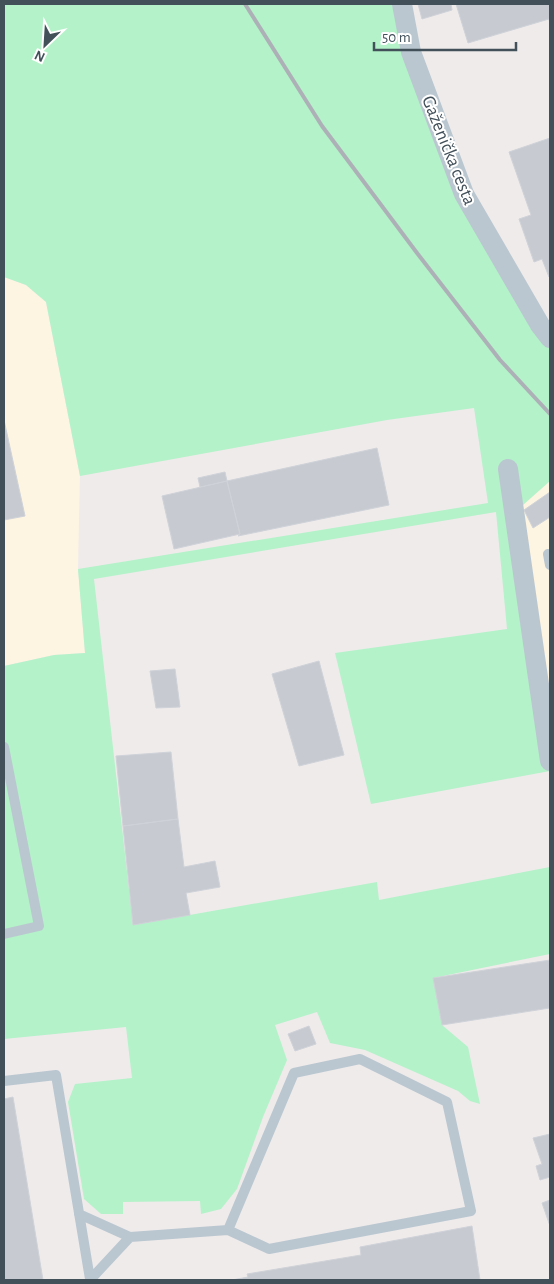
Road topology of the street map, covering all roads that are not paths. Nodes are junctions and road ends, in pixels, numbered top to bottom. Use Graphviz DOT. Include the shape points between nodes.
graph roads {
  1 [pos="402,4"];
  2 [pos="550,338"];
  3 [pos="508,469"];
  4 [pos="548,554"];
  5 [pos="550,565"];
  6 [pos="4,747"];
  7 [pos="550,761"];
  8 [pos="4,934"];
  9 [pos="4,1081"];
  10 [pos="79,1214"];
  11 [pos="228,1230"];
  12 [pos="130,1237"];
  13 [pos="90,1280"];
  1 -- 2 [label="street, Gaženička cesta" via="412,52 464,194"];
  3 -- 7 [label="street"];
  4 -- 5 [label="lane"];
  6 -- 8 [label="lane" via="39,926"];
  9 -- 10 [label="lane" via="56,1075"];
  10 -- 12 [label="lane"];
  10 -- 13 [label="lane"];
  11 -- 11 [label="lane" via="294,1073 360,1060 447,1102 471,1211 269,1249"];
  11 -- 12 [label="lane"];
  12 -- 13 [label="lane"];
}
